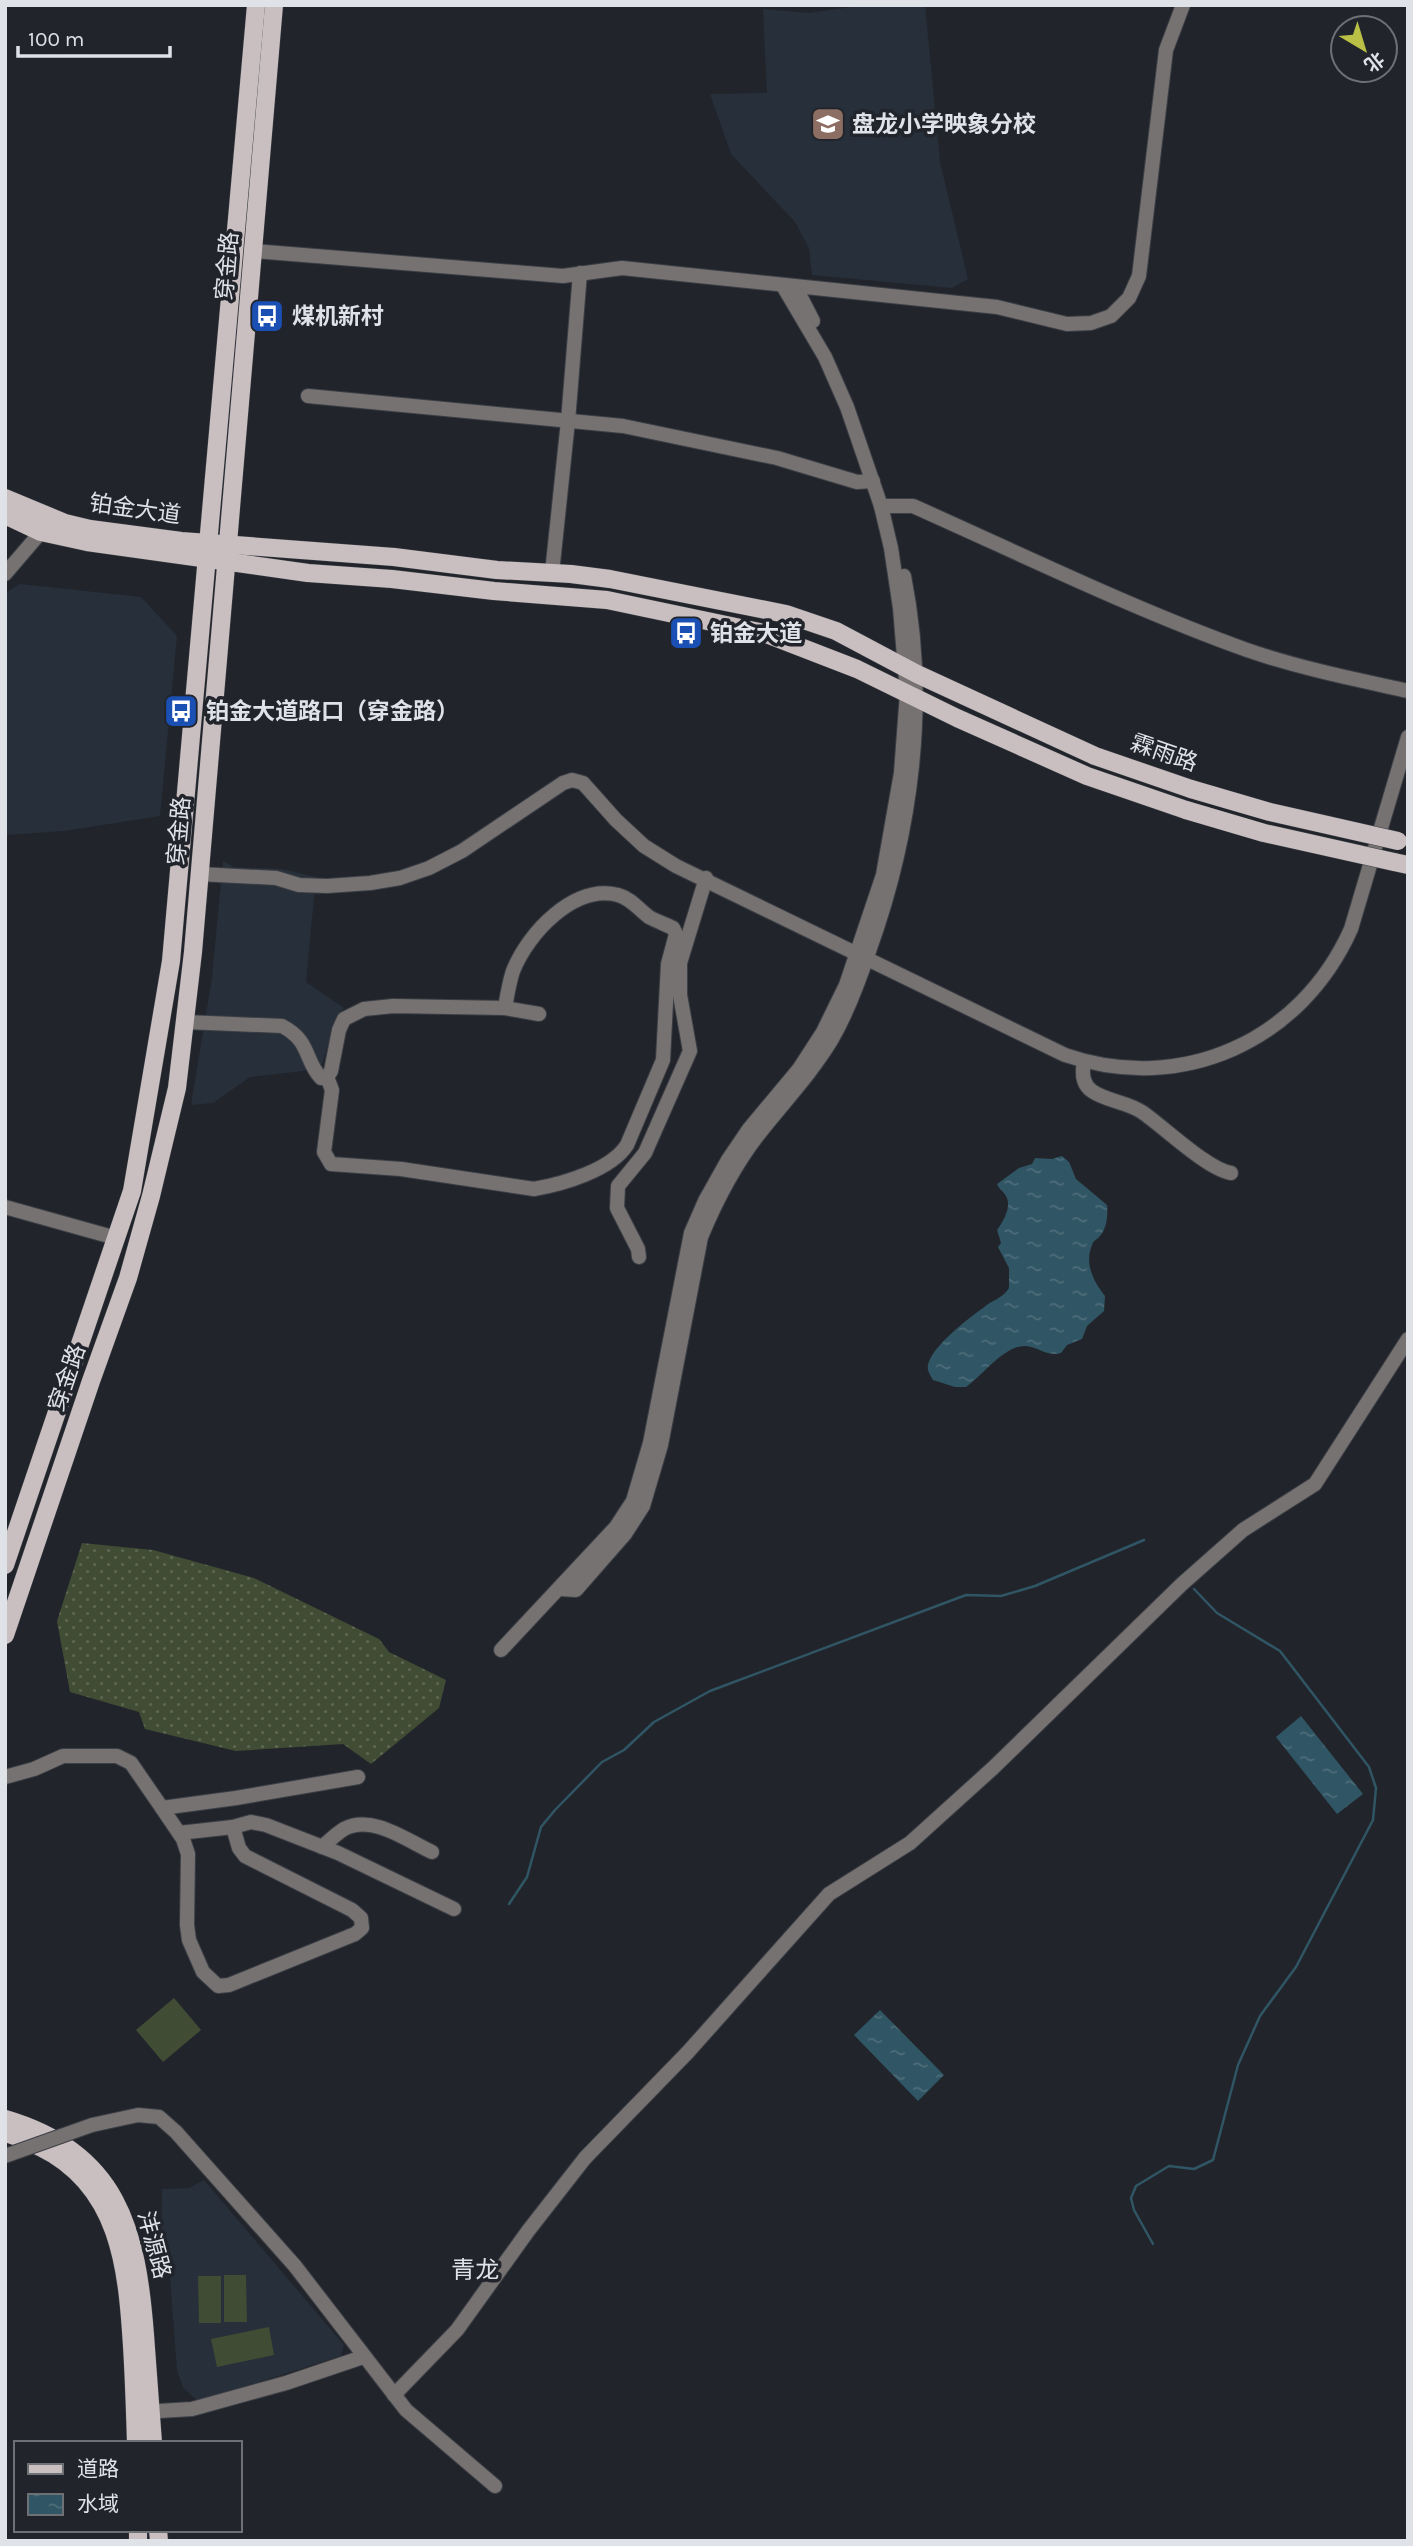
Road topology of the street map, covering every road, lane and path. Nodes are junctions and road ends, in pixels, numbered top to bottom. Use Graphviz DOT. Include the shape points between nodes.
graph roads {
  1 [pos="256,5"];
  2 [pos="274,5"];
  3 [pos="1183,5"];
  4 [pos="253,251"];
  5 [pos="579,273"];
  6 [pos="790,287"];
  7 [pos="308,396"];
  8 [pos="568,421"];
  9 [pos="873,481"];
  10 [pos="5,498"];
  11 [pos="885,506"];
  12 [pos="5,514"];
  13 [pos="41,532"];
  14 [pos="218,551"];
  15 [pos="552,573"];
  16 [pos="5,574"];
  17 [pos="911,671"];
  18 [pos="1408,691"];
  19 [pos="912,695"];
  20 [pos="1408,737"];
  21 [pos="1403,842"];
  22 [pos="1401,864"];
  23 [pos="199,874"];
  24 [pos="706,878"];
  25 [pos="862,956"];
  26 [pos="505,1008"];
  27 [pos="539,1014"];
  28 [pos="185,1022"];
  29 [pos="1084,1062"];
  30 [pos="327,1077"];
  31 [pos="1231,1173"];
  32 [pos="5,1207"];
  33 [pos="116,1238"];
  34 [pos="639,1257"];
  35 [pos="1408,1339"];
  36 [pos="11,1527"];
  37 [pos="5,1565"];
  38 [pos="5,1635"];
  39 [pos="501,1650"];
  40 [pos="5,1777"];
  41 [pos="358,1777"];
  42 [pos="162,1808"];
  43 [pos="233,1827"];
  44 [pos="178,1833"];
  45 [pos="322,1847"];
  46 [pos="432,1852"];
  47 [pos="454,1909"];
  48 [pos="5,2119"];
  49 [pos="5,2133"];
  50 [pos="5,2157"];
  51 [pos="363,2357"];
  52 [pos="394,2395"];
  53 [pos="143,2412"];
  54 [pos="136,2441"];
  55 [pos="152,2441"];
  56 [pos="495,2486"];
  1 -- 14 [label="main road, 穿金路"];
  2 -- 4 [label="main road, 穿金路"];
  3 -- 6 [label="street" via="1166,50 1139,276 1129,298 1111,316 1067,324 997,307"];
  4 -- 5 [label="street" via="563,276"];
  4 -- 14 [label="main road, 穿金路"];
  5 -- 6 [label="street" via="622,268"];
  5 -- 8 [label="street"];
  6 -- 9 [label="street" via="847,407"];
  6 -- 11 [label="street" via="853,404"];
  7 -- 8 [label="street"];
  8 -- 9 [label="street" via="623,426 777,458 857,482"];
  8 -- 15 [label="street"];
  9 -- 11 [label="street"];
  10 -- 14 [label="main road, 铂金大道" via="65,523"];
  11 -- 17 [label="street" via="910,606"];
  11 -- 18 [label="street" via="913,506 1249,650"];
  12 -- 13 [label="main road, 铂金大道"];
  13 -- 14 [label="main road, 铂金大道" via="87,542"];
  13 -- 16 [label="street"];
  14 -- 15 [label="main road, 铂金大道"];
  14 -- 19 [label="main road, 铂金大道" via="308,573 569,596 661,611 764,633"];
  14 -- 23 [label="main road, 穿金路"];
  14 -- 33 [label="main road, 穿金路" via="171,961 132,1191"];
  15 -- 17 [label="main road, 铂金大道" via="610,579 786,614 836,631"];
  17 -- 19 [label="street"];
  17 -- 21 [label="main road, 霖雨路, bridge" via="1095,756 1270,812"];
  19 -- 22 [label="main road, 霖雨路, bridge" via="1087,776 1264,833"];
  19 -- 25 [label="street" via="883,876"];
  20 -- 29 [label="street" via="1351,929 1327,974 1307,998 1266,1031 1213,1057 1153,1068 1112,1068"];
  23 -- 24 [label="street" via="276,878 299,886 400,878 462,851 572,780 591,790 644,846"];
  23 -- 28 [label="main road, 穿金路"];
  24 -- 25 [label="street"];
  24 -- 34 [label="street" via="680,963 680,995 690,1051 645,1153 618,1186 617,1208"];
  25 -- 29 [label="street"];
  25 -- 39 [label="street" via="823,1032 749,1129 705,1200 691,1233 650,1443 633,1501 616,1527"];
  26 -- 27 [label="street"];
  26 -- 30 [label="street" via="363,1009 344,1019"];
  26 -- 30 [label="street" via="523,953 556,914 595,893 622,896 650,918 673,928 663,1060 621,1156 552,1186 534,1189 401,1169 331,1164 324,1152 332,1090"];
  28 -- 30 [label="street" via="282,1026 300,1040 316,1073"];
  28 -- 38 [label="main road, 穿金路" via="177,1088 128,1278"];
  29 -- 31 [label="street" via="1082,1073 1092,1091 1140,1110 1215,1167"];
  32 -- 33 [label="street"];
  33 -- 36 [label="main road, 穿金路"];
  35 -- 52 [label="street" via="1315,1484 1243,1530 910,1843 829,1894 688,2052 585,2158 457,2330"];
  36 -- 37 [label="main road, 穿金路"];
  40 -- 42 [label="street" via="63,1756 117,1756 131,1763"];
  41 -- 42 [label="street"];
  42 -- 44 [label="street"];
  43 -- 44 [label="street"];
  43 -- 44 [label="street" via="245,1856 352,1910 361,1918 362,1928 218,1986 204,1972 189,1940 188,1854"];
  43 -- 45 [label="street" via="258,1823"];
  45 -- 46 [label="street" via="342,1830 373,1824"];
  45 -- 47 [label="street"];
  48 -- 53 [label="main road, 沣源路" via="66,2145 116,2200 136,2253 142,2298"];
  49 -- 53 [label="main road, 沣源路" via="58,2156 104,2207 123,2256"];
  50 -- 51 [label="street, bridge" via="92,2125 138,2115 159,2117 295,2266"];
  51 -- 52 [label="street"];
  51 -- 53 [label="street" via="192,2409"];
  52 -- 56 [label="street"];
  53 -- 54 [label="main road, 沣源路"];
  53 -- 55 [label="main road, 沣源路"];
}
